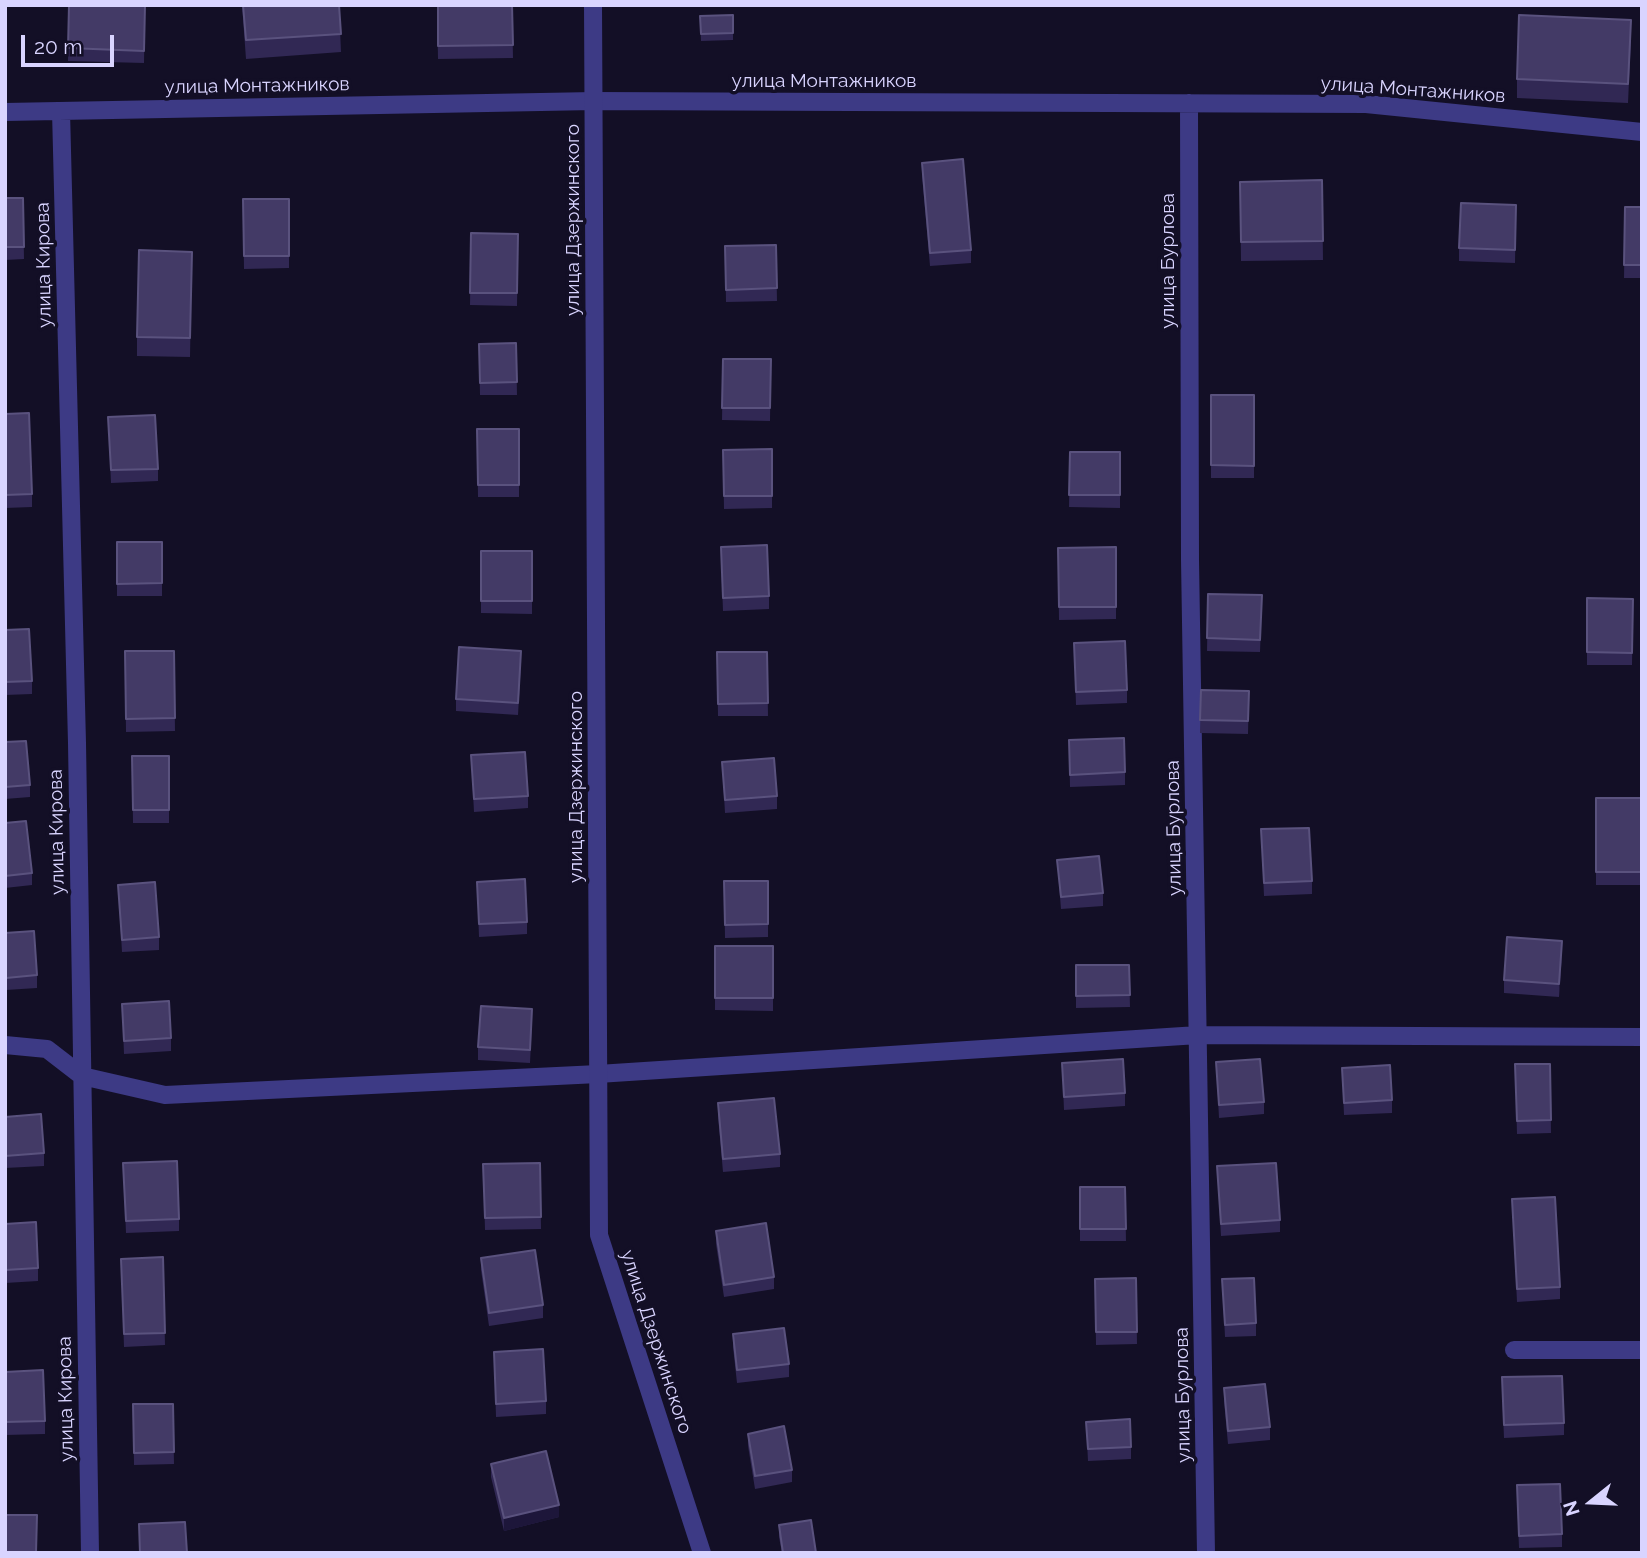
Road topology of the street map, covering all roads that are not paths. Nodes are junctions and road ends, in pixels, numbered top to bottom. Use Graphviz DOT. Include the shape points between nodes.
graph roads {
  1 [pos="593,5"];
  2 [pos="594,101"];
  3 [pos="1189,103"];
  4 [pos="61,111"];
  5 [pos="5,112"];
  6 [pos="1642,132"];
  7 [pos="1198,1035"];
  8 [pos="1642,1037"];
  9 [pos="5,1045"];
  10 [pos="598,1074"];
  11 [pos="82,1076"];
  12 [pos="1514,1350"];
  13 [pos="1642,1350"];
  14 [pos="90,1553"];
  15 [pos="702,1553"];
  16 [pos="1206,1553"];
  1 -- 2 [label="street, улица Дзержинского"];
  2 -- 3 [label="street, улица Монтажников"];
  2 -- 4 [label="street, улица Монтажников"];
  2 -- 10 [label="street, улица Дзержинского"];
  3 -- 6 [label="street, улица Монтажников" via="1366,104"];
  3 -- 7 [label="street, улица Бурлова"];
  4 -- 5 [label="street, улица Монтажников"];
  4 -- 11 [label="street, улица Кирова"];
  7 -- 8 [label="street"];
  7 -- 10 [label="street"];
  7 -- 16 [label="street, улица Бурлова"];
  9 -- 11 [label="street" via="47,1049"];
  10 -- 11 [label="street" via="165,1094"];
  10 -- 15 [label="street, улица Дзержинского" via="599,1235"];
  11 -- 14 [label="street, улица Кирова"];
  12 -- 13 [label="street"];
}
